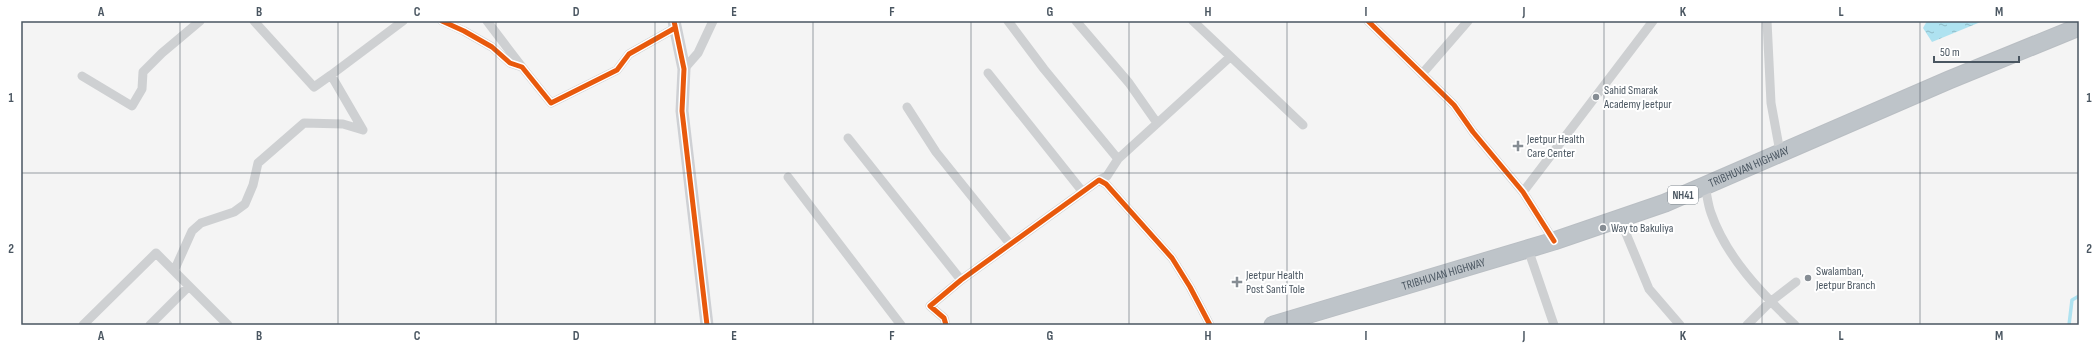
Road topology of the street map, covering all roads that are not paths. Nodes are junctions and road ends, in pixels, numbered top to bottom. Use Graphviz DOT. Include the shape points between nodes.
graph roads {
  1 [pos="200,21"];
  2 [pos="254,21"];
  3 [pos="403,21"];
  4 [pos="442,21"];
  5 [pos="487,21"];
  6 [pos="713,21"];
  7 [pos="1008,21"];
  8 [pos="1076,21"];
  9 [pos="1193,21"];
  10 [pos="1368,21"];
  11 [pos="1468,21"];
  12 [pos="1654,21"];
  13 [pos="1767,21"];
  14 [pos="674,25"];
  15 [pos="2079,28"];
  16 [pos="1230,57"];
  17 [pos="522,67"];
  18 [pos="684,69"];
  19 [pos="988,73"];
  20 [pos="1422,74"];
  21 [pos="331,75"];
  22 [pos="82,76"];
  23 [pos="907,107"];
  24 [pos="1158,123"];
  25 [pos="1303,125"];
  26 [pos="848,138"];
  27 [pos="1780,152"];
  28 [pos="1118,159"];
  29 [pos="788,177"];
  30 [pos="1099,180"];
  31 [pos="1705,186"];
  32 [pos="1082,191"];
  33 [pos="1523,192"];
  34 [pos="1620,219"];
  35 [pos="1554,241"];
  36 [pos="1010,244"];
  37 [pos="1528,249"];
  38 [pos="174,271"];
  39 [pos="962,280"];
  40 [pos="1796,282"];
  41 [pos="189,286"];
  42 [pos="1770,302"];
  43 [pos="222,323"];
  44 [pos="83,325"];
  45 [pos="150,325"];
  46 [pos="707,325"];
  47 [pos="901,325"];
  48 [pos="946,325"];
  49 [pos="1210,325"];
  50 [pos="1273,325"];
  51 [pos="1554,325"];
  52 [pos="1680,325"];
  53 [pos="1747,325"];
  54 [pos="1795,325"];
  1 -- 22 [label="street" via="143,72 142,90 132,106"];
  2 -- 21 [label="street" via="314,86"];
  3 -- 21 [label="street"];
  4 -- 17 [label="street" via="492,47 510,63"];
  5 -- 17 [label="street"];
  6 -- 18 [label="street" via="698,53"];
  7 -- 28 [label="street"];
  8 -- 24 [label="street" via="1129,83"];
  9 -- 16 [label="street"];
  10 -- 20 [label="street"];
  11 -- 20 [label="street"];
  12 -- 33 [label="street"];
  13 -- 27 [label="street" via="1771,103"];
  14 -- 17 [label="street" via="629,54 617,70 550,103"];
  14 -- 18 [label="street"];
  15 -- 27 [label="highway, TRIBHUVAN HIGHWAY / NH41"];
  16 -- 24 [label="street"];
  16 -- 25 [label="street"];
  18 -- 46 [label="street" via="682,111"];
  19 -- 32 [label="street"];
  20 -- 33 [label="street" via="1454,105"];
  21 -- 38 [label="street" via="363,130 343,124 304,123 258,163 245,204 234,212 201,223 192,231"];
  23 -- 36 [label="street" via="936,152"];
  24 -- 28 [label="street"];
  26 -- 39 [label="street"];
  27 -- 31 [label="highway, TRIBHUVAN HIGHWAY / NH41"];
  28 -- 30 [label="street" via="1107,176"];
  29 -- 47 [label="street"];
  30 -- 32 [label="street"];
  30 -- 49 [label="street" via="1106,184 1172,258"];
  31 -- 34 [label="highway, TRIBHUVAN HIGHWAY / NH41"];
  31 -- 42 [label="street" via="1711,213 1728,249"];
  32 -- 36 [label="street"];
  33 -- 35 [label="street"];
  34 -- 35 [label="highway, TRIBHUVAN HIGHWAY / NH41"];
  34 -- 52 [label="street" via="1649,289"];
  35 -- 37 [label="highway, TRIBHUVAN HIGHWAY / NH41"];
  36 -- 39 [label="street"];
  37 -- 50 [label="highway, TRIBHUVAN HIGHWAY / NH41"];
  37 -- 51 [label="street"];
  38 -- 41 [label="street"];
  38 -- 44 [label="street" via="156,254"];
  39 -- 48 [label="street" via="930,306 944,318"];
  40 -- 42 [label="street"];
  41 -- 43 [label="street"];
  41 -- 45 [label="street"];
  42 -- 53 [label="street"];
  42 -- 54 [label="street"];
}
